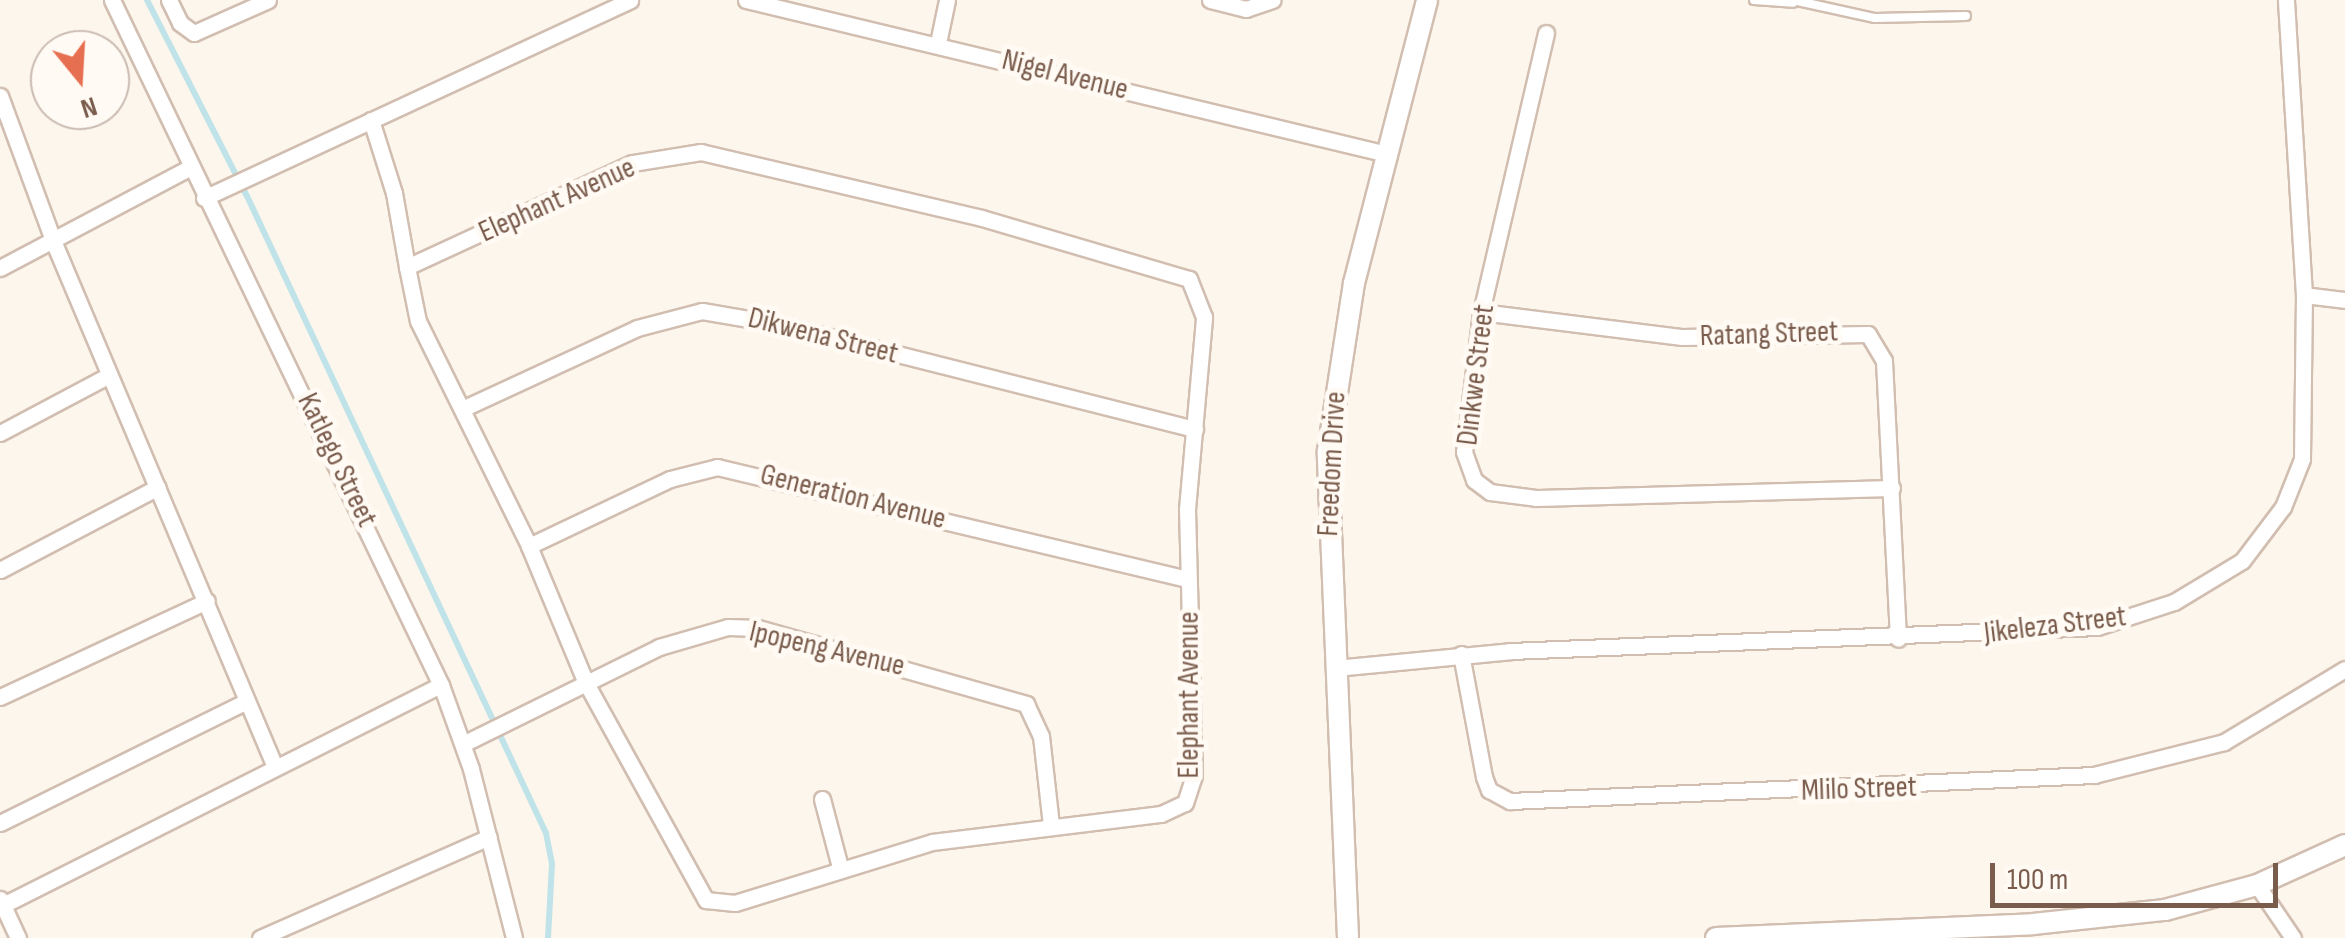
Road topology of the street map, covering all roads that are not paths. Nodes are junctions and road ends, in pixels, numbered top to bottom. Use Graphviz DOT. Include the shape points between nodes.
graph roads {
  1 [pos="112,0"];
  2 [pos="169,0"];
  3 [pos="268,0"];
  4 [pos="630,0"];
  5 [pos="746,0"];
  6 [pos="948,0"];
  7 [pos="1210,0"];
  8 [pos="1272,0"];
  9 [pos="1426,0"];
  10 [pos="1754,0"];
  11 [pos="2286,0"];
  12 [pos="1793,2"];
  13 [pos="1966,16"];
  14 [pos="1546,33"];
  15 [pos="938,44"];
  16 [pos="1,103"];
  17 [pos="371,120"];
  18 [pos="1383,153"];
  19 [pos="190,168"];
  20 [pos="204,198"];
  21 [pos="54,242"];
  22 [pos="0,268"];
  23 [pos="407,268"];
  24 [pos="2304,295"];
  25 [pos="2345,300"];
  26 [pos="1481,312"];
  27 [pos="109,374"];
  28 [pos="462,410"];
  29 [pos="1195,430"];
  30 [pos="0,433"];
  31 [pos="158,487"];
  32 [pos="1892,488"];
  33 [pos="529,546"];
  34 [pos="0,570"];
  35 [pos="1188,579"];
  36 [pos="206,602"];
  37 [pos="1898,638"];
  38 [pos="1461,654"];
  39 [pos="1335,668"];
  40 [pos="2345,669"];
  41 [pos="586,684"];
  42 [pos="441,686"];
  43 [pos="0,697"];
  44 [pos="248,701"];
  45 [pos="463,744"];
  46 [pos="275,768"];
  47 [pos="822,800"];
  48 [pos="0,823"];
  49 [pos="1050,824"];
  50 [pos="489,838"];
  51 [pos="2345,845"];
  52 [pos="840,867"];
  53 [pos="2257,885"];
  54 [pos="1,902"];
  55 [pos="18,938"];
  56 [pos="260,938"];
  57 [pos="514,938"];
  58 [pos="1348,938"];
  59 [pos="1716,938"];
  60 [pos="2292,938"];
  1 -- 19 [label="street, Katlego Street"];
  2 -- 3 [label="street" via="194,33"];
  4 -- 17 [label="street"];
  5 -- 15 [label="street, Nigel Avenue"];
  6 -- 15 [label="street"];
  7 -- 8 [label="street" via="1246,9"];
  9 -- 18 [label="street, Freedom Drive"];
  10 -- 12 [label="lane"];
  11 -- 24 [label="street, Jikeleza Street"];
  12 -- 13 [label="lane" via="1875,18"];
  14 -- 26 [label="street, Dinkwe Street"];
  15 -- 18 [label="street, Nigel Avenue"];
  16 -- 21 [label="street"];
  17 -- 20 [label="street"];
  17 -- 23 [label="street"];
  18 -- 39 [label="street, Freedom Drive" via="1331,416"];
  19 -- 20 [label="street, Katlego Street"];
  19 -- 21 [label="street"];
  20 -- 42 [label="street, Katlego Street" via="286,353"];
  21 -- 22 [label="street"];
  21 -- 27 [label="street"];
  23 -- 28 [label="street, Elephant Avenue" via="418,321"];
  23 -- 29 [label="street, Elephant Avenue" via="632,163 702,152 742,157 1190,280 1204,317"];
  24 -- 25 [label="street"];
  24 -- 37 [label="street, Jikeleza Street" via="2297,481 2267,534 2242,561 2174,602 2096,627"];
  26 -- 32 [label="street, Ratang Street" via="1682,337 1868,334 1884,362"];
  26 -- 32 [label="street, Dinkwe Street" via="1464,452 1474,480 1490,492 1536,498"];
  27 -- 30 [label="street"];
  27 -- 31 [label="street"];
  28 -- 29 [label="street, Dikwena Street" via="637,328 702,311 783,325"];
  28 -- 33 [label="street, Elephant Avenue"];
  29 -- 35 [label="street, Elephant Avenue"];
  31 -- 34 [label="street"];
  31 -- 36 [label="street"];
  32 -- 37 [label="street, Ratang Street"];
  33 -- 35 [label="street, Generation Avenue" via="670,479 718,467"];
  33 -- 41 [label="street, Elephant Avenue"];
  35 -- 49 [label="street, Elephant Avenue" via="1194,776 1185,803 1160,814"];
  36 -- 43 [label="street"];
  36 -- 44 [label="street"];
  37 -- 38 [label="street, Jikeleza Street"];
  38 -- 39 [label="street, Jikeleza Street"];
  38 -- 40 [label="street, Mlilo Street" via="1484,777 1489,790 1510,801 2094,775 2224,742"];
  39 -- 58 [label="street, Freedom Drive"];
  41 -- 45 [label="street, Ipopeng Avenue"];
  41 -- 49 [label="street, Ipopeng Avenue" via="659,646 728,628 788,634 1014,696 1038,722"];
  41 -- 52 [label="street, Elephant Avenue" via="706,900 735,903"];
  42 -- 45 [label="street, Katlego Street"];
  42 -- 46 [label="street"];
  44 -- 46 [label="street"];
  44 -- 48 [label="street"];
  45 -- 50 [label="street, Katlego Street"];
  46 -- 54 [label="street"];
  47 -- 52 [label="street"];
  49 -- 52 [label="street, Elephant Avenue" via="932,842"];
  50 -- 56 [label="street"];
  50 -- 57 [label="street, Katlego Street"];
  51 -- 53 [label="street"];
  53 -- 59 [label="street" via="2099,919"];
  53 -- 60 [label="street"];
  54 -- 55 [label="street"];
}
